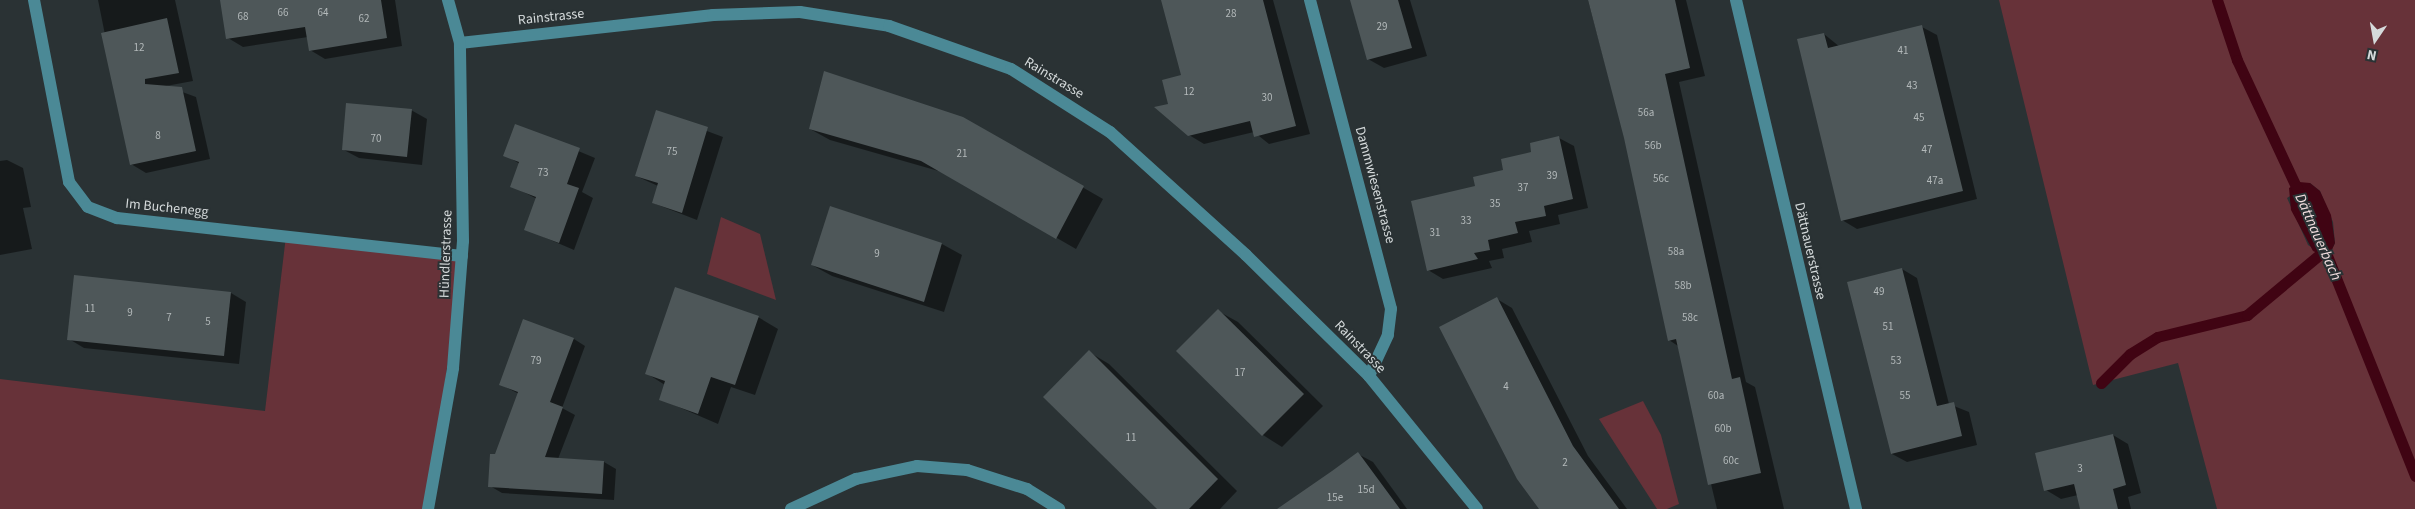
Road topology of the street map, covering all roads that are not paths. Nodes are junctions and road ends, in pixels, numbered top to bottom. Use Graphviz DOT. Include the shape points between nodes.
graph roads {
  1 [pos="34,0"];
  2 [pos="448,0"];
  3 [pos="1310,0"];
  4 [pos="1736,0"];
  5 [pos="460,43"];
  6 [pos="462,256"];
  7 [pos="1369,376"];
  8 [pos="428,509"];
  9 [pos="791,509"];
  10 [pos="1059,509"];
  11 [pos="1477,509"];
  12 [pos="1856,509"];
  1 -- 6 [label="street, Im Buchenegg" via="69,182 88,207 117,218"];
  2 -- 5 [label="street, Hündlerstrasse"];
  3 -- 7 [label="street, Dammwiesenstrasse" via="1391,309 1388,335"];
  4 -- 12 [label="street, Dättnauerstrasse"];
  5 -- 6 [label="street, Hündlerstrasse"];
  5 -- 7 [label="street, Rainstrasse" via="777,12 856,19 956,46 1036,82 1110,132 1246,255"];
  6 -- 8 [label="street, Hündlerstrasse" via="453,368"];
  7 -- 11 [label="street, Rainstrasse"];
  9 -- 10 [label="street" via="856,479 917,466 967,470 1027,489"];
}
